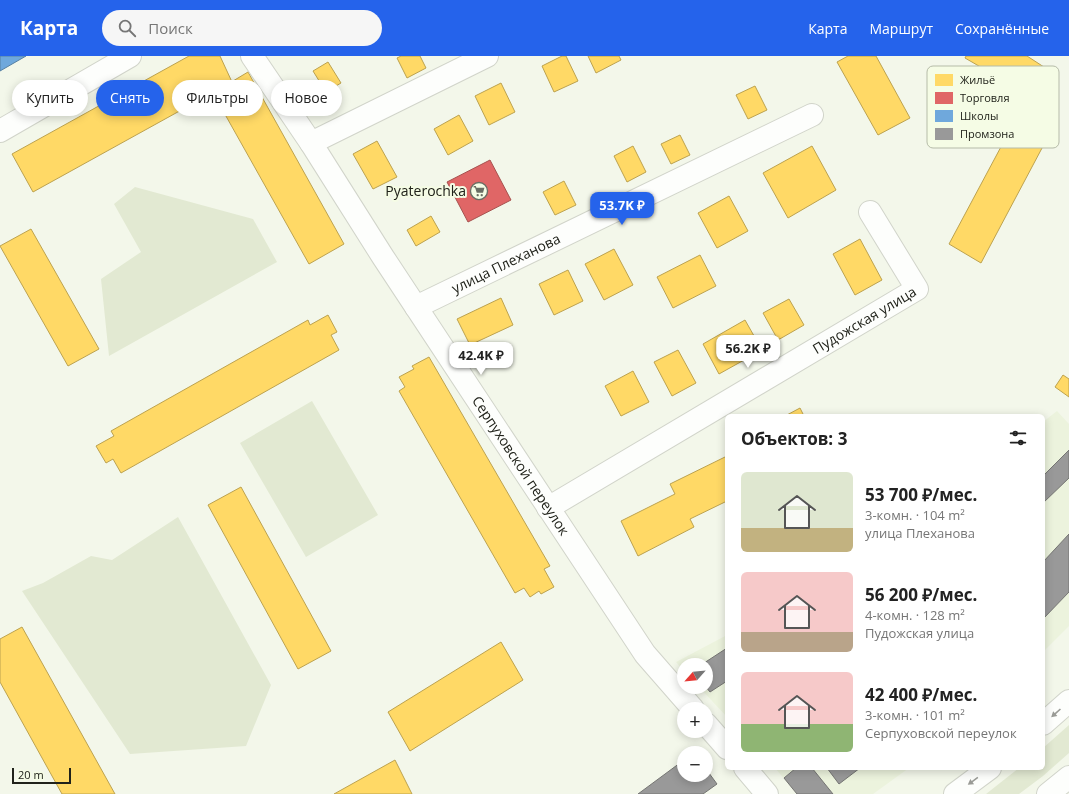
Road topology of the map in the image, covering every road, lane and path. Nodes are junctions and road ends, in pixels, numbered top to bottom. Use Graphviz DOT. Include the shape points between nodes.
graph roads {
  1 [pos="130,56"];
  2 [pos="252,56"];
  3 [pos="487,56"];
  4 [pos="812,115"];
  5 [pos="0,131"];
  6 [pos="311,143"];
  7 [pos="870,212"];
  8 [pos="416,307"];
  9 [pos="548,508"];
  10 [pos="1069,701"];
  11 [pos="687,702"];
  12 [pos="1045,722"];
  13 [pos="713,732"];
  14 [pos="725,746"];
  15 [pos="747,770"];
  16 [pos="987,770"];
  17 [pos="1069,777"];
  18 [pos="767,794"];
  19 [pos="955,794"];
  20 [pos="1048,794"];
  1 -- 5 [label="street"];
  2 -- 6 [label="street, Серпуховской переулок"];
  3 -- 6 [label="street"];
  4 -- 8 [label="street, улица Плеханова"];
  6 -- 8 [label="street, Серпуховской переулок"];
  7 -- 9 [label="street, Пудожская улица" via="917,289"];
  8 -- 9 [label="street, Серпуховской переулок"];
  9 -- 11 [label="street, Серпуховской переулок" via="645,654"];
  10 -- 12 [label="street, one-way"];
  13 -- 14 [label="street"];
  15 -- 18 [label="street"];
  16 -- 19 [label="street, one-way"];
  17 -- 20 [label="street"];
}
